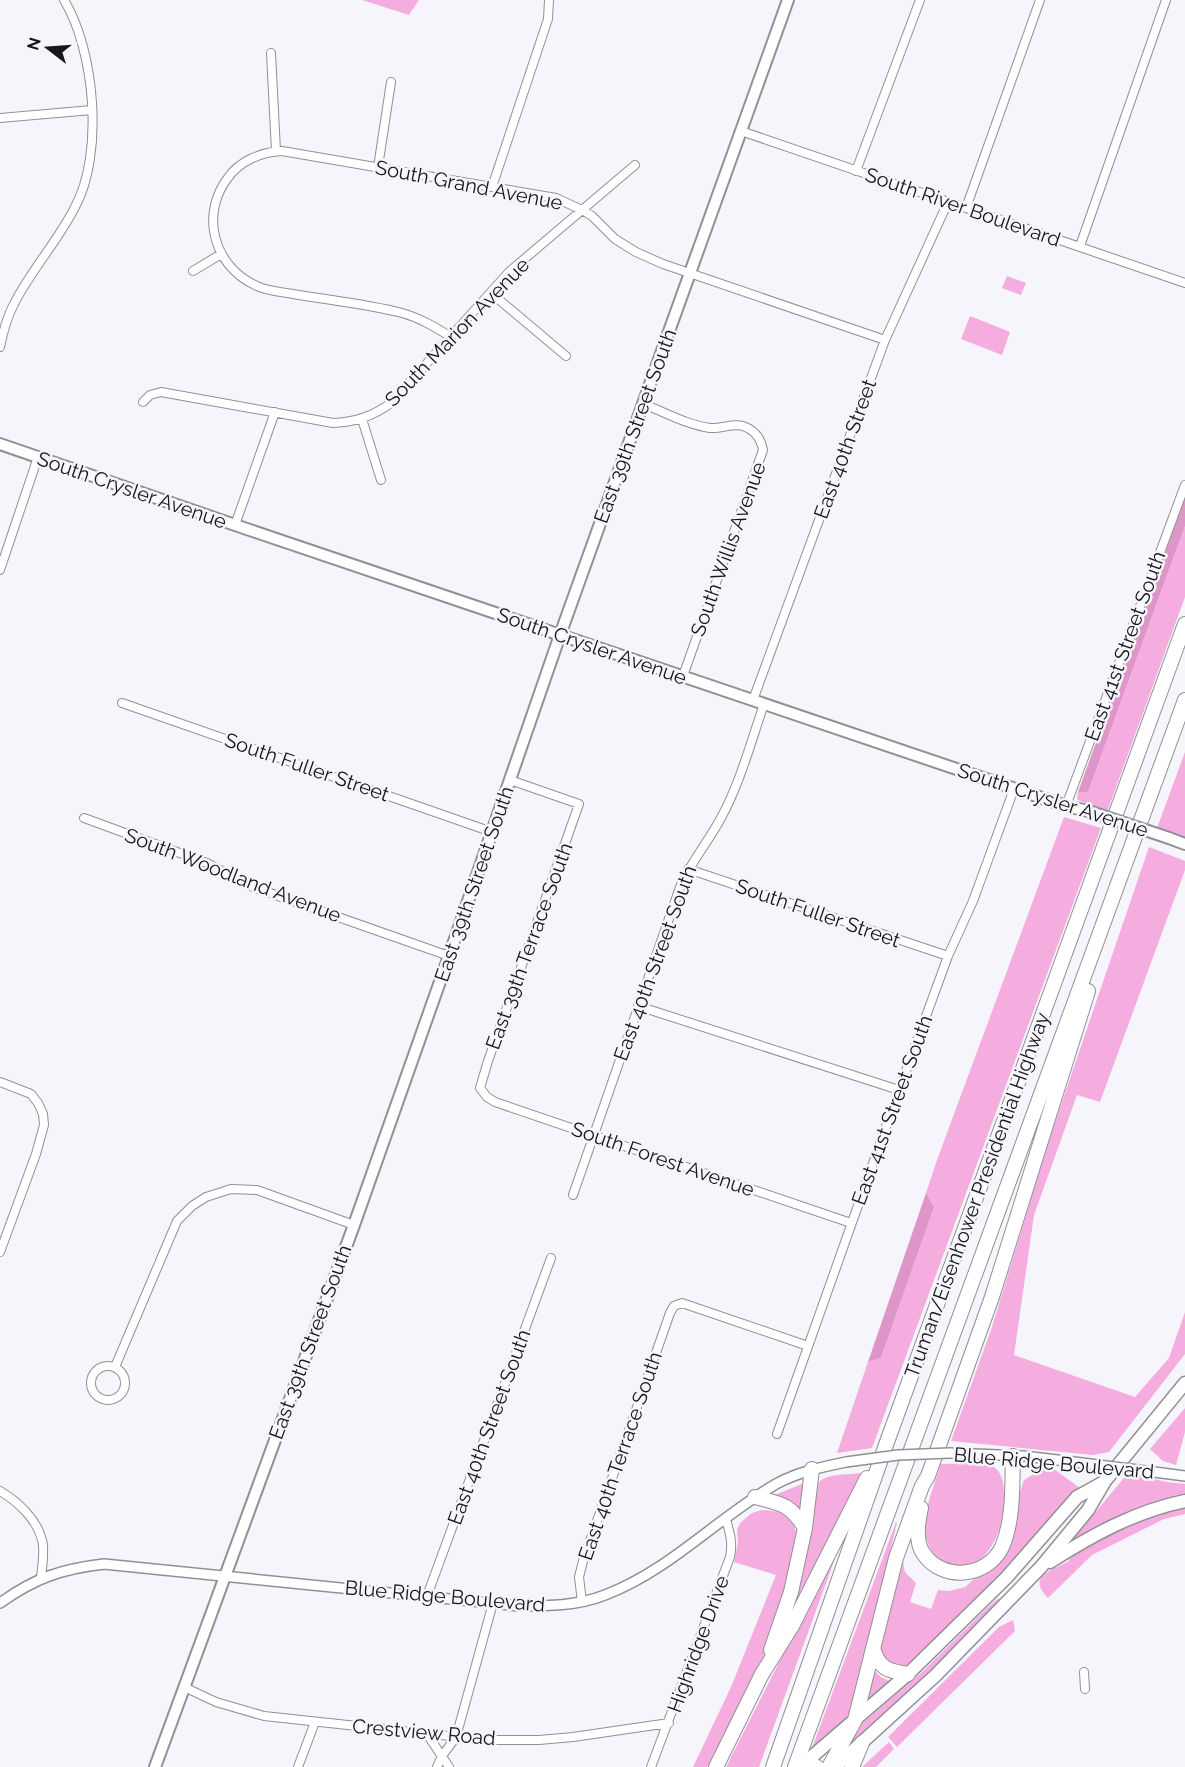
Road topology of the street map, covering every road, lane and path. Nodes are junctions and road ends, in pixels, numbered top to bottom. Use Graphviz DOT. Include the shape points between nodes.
graph roads {
  1 [pos="64,0"];
  2 [pos="549,0"];
  3 [pos="788,0"];
  4 [pos="920,0"];
  5 [pos="1040,0"];
  6 [pos="1166,0"];
  7 [pos="271,53"];
  8 [pos="391,82"];
  9 [pos="92,110"];
  10 [pos="0,118"];
  11 [pos="741,131"];
  12 [pos="276,151"];
  13 [pos="635,165"];
  14 [pos="378,167"];
  15 [pos="856,171"];
  16 [pos="492,187"];
  17 [pos="948,202"];
  18 [pos="966,208"];
  19 [pos="584,210"];
  20 [pos="1080,246"];
  21 [pos="221,254"];
  22 [pos="193,271"];
  23 [pos="690,272"];
  24 [pos="1185,283"];
  25 [pos="491,293"];
  26 [pos="451,337"];
  27 [pos="885,340"];
  28 [pos="0,347"];
  29 [pos="567,356"];
  30 [pos="143,402"];
  31 [pos="643,404"];
  32 [pos="275,411"];
  33 [pos="362,419"];
  34 [pos="0,444"];
  35 [pos="38,457"];
  36 [pos="381,480"];
  37 [pos="1185,485"];
  38 [pos="235,525"];
  39 [pos="0,570"];
  40 [pos="1185,624"];
  41 [pos="560,635"];
  42 [pos="683,676"];
  43 [pos="753,700"];
  44 [pos="1185,700"];
  45 [pos="122,702"];
  46 [pos="764,704"];
  47 [pos="510,780"];
  48 [pos="1014,789"];
  49 [pos="1066,807"];
  50 [pos="84,818"];
  51 [pos="492,832"];
  52 [pos="1185,844"];
  53 [pos="688,869"];
  54 [pos="1124,870"];
  55 [pos="449,956"];
  56 [pos="948,956"];
  57 [pos="638,1006"];
  58 [pos="0,1082"];
  59 [pos="480,1088"];
  60 [pos="899,1090"];
  61 [pos="593,1135"];
  62 [pos="573,1195"];
  63 [pos="851,1224"];
  64 [pos="354,1225"];
  65 [pos="0,1252"];
  66 [pos="551,1258"];
  67 [pos="808,1346"];
  68 [pos="115,1367"];
  69 [pos="1185,1383"];
  70 [pos="777,1434"];
  71 [pos="886,1442"];
  72 [pos="1013,1456"];
  73 [pos="812,1469"];
  74 [pos="928,1476"];
  75 [pos="1185,1476"];
  76 [pos="1105,1481"];
  77 [pos="0,1491"];
  78 [pos="755,1497"];
  79 [pos="1185,1500"];
  80 [pos="726,1520"];
  81 [pos="805,1528"];
  82 [pos="1041,1567"];
  83 [pos="224,1576"];
  84 [pos="41,1578"];
  85 [pos="1006,1578"];
  86 [pos="1018,1590"];
  87 [pos="427,1596"];
  88 [pos="493,1602"];
  89 [pos="582,1602"];
  90 [pos="0,1603"];
  91 [pos="873,1647"];
  92 [pos="762,1674"];
  93 [pos="908,1674"];
  94 [pos="1092,1679"];
  95 [pos="184,1687"];
  96 [pos="1084,1689"];
  97 [pos="855,1719"];
  98 [pos="315,1722"];
  99 [pos="669,1723"];
  100 [pos="427,1734"];
  101 [pos="456,1737"];
  102 [pos="862,1743"];
  103 [pos="442,1756"];
  104 [pos="776,1761"];
  105 [pos="805,1765"];
  106 [pos="155,1767"];
  107 [pos="298,1767"];
  108 [pos="437,1767"];
  109 [pos="449,1767"];
  110 [pos="651,1767"];
  111 [pos="716,1767"];
  112 [pos="829,1767"];
  113 [pos="835,1767"];
  114 [pos="852,1767"];
  1 -- 9 [label="street" via="80,37"];
  2 -- 16 [label="street" via="548,19"];
  3 -- 11 [label="main road, East 39th Street South"];
  4 -- 15 [label="street"];
  5 -- 18 [label="street"];
  6 -- 20 [label="street"];
  7 -- 12 [label="street"];
  8 -- 14 [label="street"];
  9 -- 10 [label="street"];
  9 -- 28 [label="street" via="91,158 84,190 23,286 5,325"];
  11 -- 15 [label="street, South River Boulevard"];
  11 -- 23 [label="main road, East 39th Street South"];
  12 -- 14 [label="street, South Grand Avenue"];
  12 -- 21 [label="street" via="244,163 221,187 213,222"];
  13 -- 19 [label="street, South Marion Avenue"];
  14 -- 16 [label="street, South Grand Avenue"];
  15 -- 17 [label="street, South River Boulevard"];
  16 -- 19 [label="street, South Grand Avenue" via="556,198"];
  17 -- 18 [label="street, South River Boulevard"];
  17 -- 27 [label="street, East 40th Street"];
  18 -- 20 [label="street, South River Boulevard"];
  19 -- 23 [label="street, South Grand Avenue" via="615,239 636,252"];
  19 -- 25 [label="street, South Marion Avenue" via="510,272"];
  20 -- 24 [label="street, South River Boulevard"];
  21 -- 22 [label="street"];
  21 -- 26 [label="street" via="237,274 259,288 403,313"];
  23 -- 27 [label="street, South Grand Avenue"];
  23 -- 31 [label="main road, East 39th Street South"];
  25 -- 26 [label="street, South Marion Avenue"];
  25 -- 29 [label="street"];
  26 -- 33 [label="street, South Marion Avenue" via="391,403"];
  27 -- 43 [label="street, East 40th Street"];
  30 -- 32 [label="street, South Marion Avenue" via="161,392"];
  31 -- 41 [label="main road, East 39th Street South"];
  31 -- 42 [label="street, South Willis Avenue" via="713,429 742,426 755,433 763,450"];
  32 -- 33 [label="street, South Marion Avenue" via="333,423"];
  32 -- 38 [label="street"];
  33 -- 36 [label="street"];
  34 -- 35 [label="main road, South Crysler Avenue"];
  35 -- 38 [label="main road, South Crysler Avenue"];
  35 -- 39 [label="street"];
  37 -- 49 [label="street, East 41st Street South"];
  38 -- 41 [label="main road, South Crysler Avenue"];
  40 -- 71 [label="highway, Truman/Eisenhower Presidential Highway"];
  41 -- 42 [label="main road, South Crysler Avenue"];
  41 -- 47 [label="main road, East 39th Street South"];
  42 -- 43 [label="main road, South Crysler Avenue"];
  43 -- 46 [label="main road, South Crysler Avenue"];
  44 -- 54 [label="highway, Truman/Eisenhower Presidential Highway"];
  45 -- 51 [label="street, South Fuller Street"];
  46 -- 48 [label="main road, South Crysler Avenue"];
  46 -- 53 [label="street, East 40th Street South" via="733,794"];
  47 -- 51 [label="main road, East 39th Street South"];
  47 -- 59 [label="street, East 39th Terrace South" via="579,804"];
  48 -- 49 [label="main road, South Crysler Avenue"];
  48 -- 56 [label="street, East 41st Street South" via="973,901"];
  49 -- 52 [label="main road, South Crysler Avenue, bridge"];
  50 -- 55 [label="street, South Woodland Avenue" via="207,863 250,886"];
  51 -- 55 [label="main road, East 39th Street South"];
  53 -- 56 [label="street, South Fuller Street"];
  53 -- 57 [label="street, East 40th Street South"];
  54 -- 74 [label="highway" via="992,1297"];
  54 -- 105 [label="highway, Truman/Eisenhower Presidential Highway" via="810,1726"];
  55 -- 64 [label="main road, East 39th Street South"];
  56 -- 60 [label="street, East 41st Street South"];
  57 -- 60 [label="street"];
  57 -- 61 [label="street, East 40th Street South"];
  58 -- 65 [label="street" via="31,1094 43,1114 44,1125"];
  59 -- 61 [label="street, South Forest Avenue" via="495,1102"];
  60 -- 63 [label="street, East 41st Street South"];
  61 -- 62 [label="street, East 40th Street South"];
  61 -- 63 [label="street, South Forest Avenue"];
  63 -- 67 [label="street, East 41st Street South"];
  64 -- 68 [label="street" via="256,1190 231,1189 206,1197 177,1221"];
  64 -- 83 [label="main road, East 39th Street South"];
  66 -- 87 [label="street, East 40th Street South"];
  67 -- 70 [label="street, East 41st Street South"];
  67 -- 89 [label="street, East 40th Terrace South" via="682,1303 674,1306 583,1561 579,1577"];
  68 -- 68 [label="street" via="102,1367 93,1376 92,1389 101,1398 114,1399 123,1390 124,1377"];
  69 -- 76 [label="main road"];
  71 -- 92 [label="highway" via="792,1626"];
  71 -- 104 [label="highway, Truman/Eisenhower Presidential Highway"];
  72 -- 73 [label="street, Blue Ridge Boulevard, bridge" via="898,1455"];
  72 -- 74 [label="highway" via="1010,1515 1002,1546 984,1567 972,1572 945,1571 921,1551 918,1522"];
  72 -- 75 [label="street, Blue Ridge Boulevard, bridge"];
  73 -- 78 [label="street, Blue Ridge Boulevard"];
  73 -- 81 [label="highway"];
  74 -- 91 [label="highway" via="896,1558"];
  76 -- 82 [label="main road" via="1088,1510"];
  76 -- 85 [label="main road" via="1077,1497"];
  77 -- 84 [label="street" via="22,1508 43,1541"];
  78 -- 80 [label="street, Blue Ridge Boulevard"];
  78 -- 81 [label="highway" via="788,1507"];
  79 -- 82 [label="main road" via="1100,1531"];
  80 -- 89 [label="street, Blue Ridge Boulevard" via="631,1584"];
  80 -- 99 [label="street, Highridge Drive" via="732,1537 730,1557"];
  81 -- 92 [label="highway" via="790,1592"];
  82 -- 86 [label="main road"];
  83 -- 84 [label="street, Blue Ridge Boulevard" via="104,1564"];
  83 -- 87 [label="street, Blue Ridge Boulevard"];
  83 -- 95 [label="main road, East 39th Street South"];
  84 -- 90 [label="street, Blue Ridge Boulevard"];
  85 -- 86 [label="street"];
  85 -- 93 [label="main road"];
  86 -- 102 [label="main road" via="936,1675"];
  87 -- 88 [label="street, Blue Ridge Boulevard"];
  88 -- 89 [label="street, Blue Ridge Boulevard" via="519,1606"];
  88 -- 101 [label="street"];
  91 -- 93 [label="highway" via="883,1667"];
  91 -- 97 [label="highway"];
  92 -- 111 [label="highway"];
  93 -- 97 [label="main road"];
  94 -- 96 [label="street" via="1083,1672"];
  95 -- 98 [label="street, Crestview Road" via="216,1702 264,1716"];
  95 -- 106 [label="main road, East 39th Street South"];
  97 -- 105 [label="main road"];
  97 -- 112 [label="highway"];
  98 -- 100 [label="street, Crestview Road"];
  98 -- 107 [label="street"];
  99 -- 101 [label="street, Crestview Road" via="539,1740"];
  99 -- 110 [label="street, Highridge Drive"];
  100 -- 101 [label="street, Crestview Road"];
  100 -- 103 [label="street"];
  101 -- 103 [label="street"];
  102 -- 113 [label="main road"];
  102 -- 114 [label="highway"];
  103 -- 108 [label="street"];
  103 -- 109 [label="street"];
}
